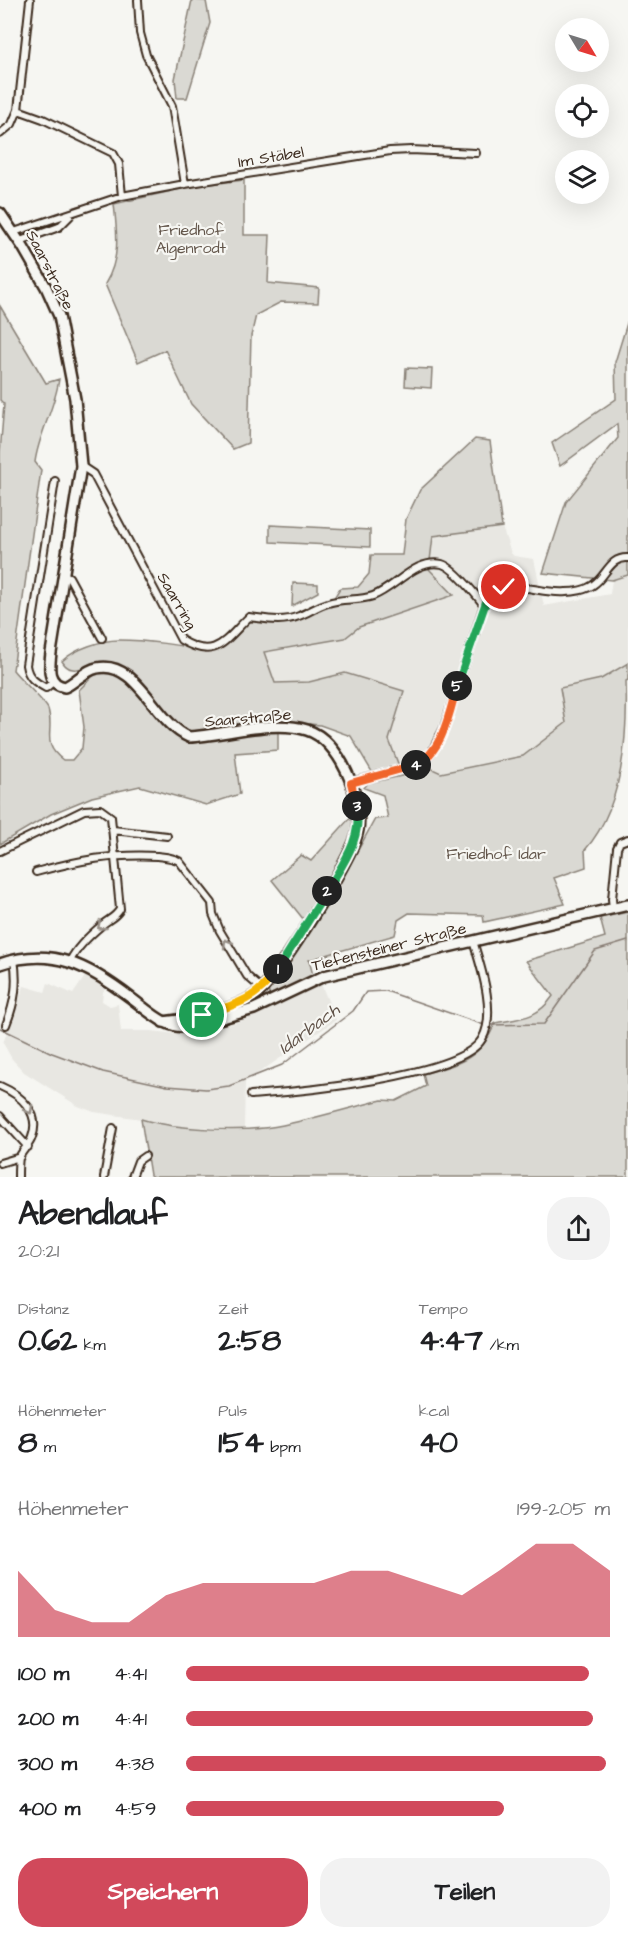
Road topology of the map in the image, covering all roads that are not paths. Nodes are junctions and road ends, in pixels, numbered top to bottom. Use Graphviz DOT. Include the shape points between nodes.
graph roads {
  1 [pos="30,0"];
  2 [pos="138,0"];
  3 [pos="18,110"];
  4 [pos="0,134"];
  5 [pos="476,153"];
  6 [pos="185,184"];
  7 [pos="122,196"];
  8 [pos="0,213"];
  9 [pos="73,214"];
  10 [pos="14,232"];
  11 [pos="20,242"];
  12 [pos="81,466"];
  13 [pos="55,481"];
  14 [pos="628,558"];
  15 [pos="64,575"];
  16 [pos="484,605"];
  17 [pos="102,638"];
  18 [pos="53,682"];
  19 [pos="351,783"];
  20 [pos="113,830"];
  21 [pos="167,836"];
  22 [pos="628,839"];
  23 [pos="0,851"];
  24 [pos="115,856"];
  25 [pos="36,872"];
  26 [pos="628,905"];
  27 [pos="613,909"];
  28 [pos="473,941"];
  29 [pos="14,959"];
  30 [pos="70,961"];
  31 [pos="0,964"];
  32 [pos="262,989"];
  33 [pos="163,1022"];
  34 [pos="6,1025"];
  35 [pos="0,1086"];
  36 [pos="250,1095"];
  37 [pos="0,1116"];
  38 [pos="113,1128"];
  39 [pos="28,1147"];
  40 [pos="145,1156"];
  41 [pos="20,1157"];
  42 [pos="0,1162"];
  43 [pos="18,1177"];
  44 [pos="104,1177"];
  45 [pos="132,1177"];
  1 -- 3 [label="street"];
  2 -- 6 [label="street" via="146,55 172,106"];
  3 -- 4 [label="street" via="12,124"];
  3 -- 7 [label="street" via="113,153 119,164"];
  5 -- 6 [label="street, Im Stäbel" via="390,151"];
  6 -- 7 [label="street, Im Stäbel"];
  7 -- 9 [label="street, Im Stäbel"];
  8 -- 10 [label="street, Saarstraße"];
  9 -- 10 [label="street, Im Stäbel"];
  9 -- 11 [label="street, Im Stäbel" via="59,227"];
  10 -- 11 [label="street, Saarstraße"];
  11 -- 12 [label="street, Saarstraße" via="59,316 75,399"];
  12 -- 15 [label="street, Saarstraße"];
  12 -- 16 [label="street, Saarring" via="93,474 181,639 195,648 211,650 249,617 279,621 328,603 372,596 412,569 434,564 444,564"];
  13 -- 18 [label="street" via="26,665 37,684 46,688"];
  14 -- 16 [label="street" via="612,562 591,587 557,592 504,587 492,593"];
  15 -- 17 [label="street" via="69,577"];
  15 -- 18 [label="street, Saarstraße" via="50,666"];
  16 -- 19 [label="street" via="444,728 431,753 411,767"];
  18 -- 19 [label="street, Saarstraße" via="65,687 96,668 118,668 130,675 178,733 189,737 267,728 305,729 327,742"];
  19 -- 32 [label="street, Saarstraße" via="358,821 355,840 295,943"];
  20 -- 21 [label="street"];
  20 -- 23 [label="street" via="107,813 100,809 84,810"];
  20 -- 24 [label="street"];
  22 -- 27 [label="street" via="616,848"];
  24 -- 25 [label="street"];
  24 -- 30 [label="street, one-way" via="119,912 95,931"];
  32 -- 24 [label="street, one-way" via="247,976 220,931 212,903 179,861"];
  26 -- 27 [label="street, Tiefensteiner Straße"];
  27 -- 28 [label="street, Tiefensteiner Straße"];
  28 -- 33 [label="street, Tiefensteiner Straße" via="324,976 254,1009 220,1020 184,1027"];
  28 -- 36 [label="street" via="489,1011 482,1040 471,1050 440,1064 362,1083"];
  29 -- 30 [label="street" via="49,957"];
  29 -- 31 [label="street"];
  29 -- 34 [label="street" via="16,995"];
  30 -- 33 [label="street" via="118,988"];
  32 -- 33 [label="street, Saarstraße" via="250,999 215,1011"];
  35 -- 39 [label="street, one-way" via="26,1103 34,1115"];
  37 -- 39 [label="street"];
  38 -- 44 [label="street"];
  39 -- 41 [label="street"];
  40 -- 45 [label="street" via="138,1161"];
  41 -- 42 [label="street"];
  41 -- 43 [label="street"];
}
